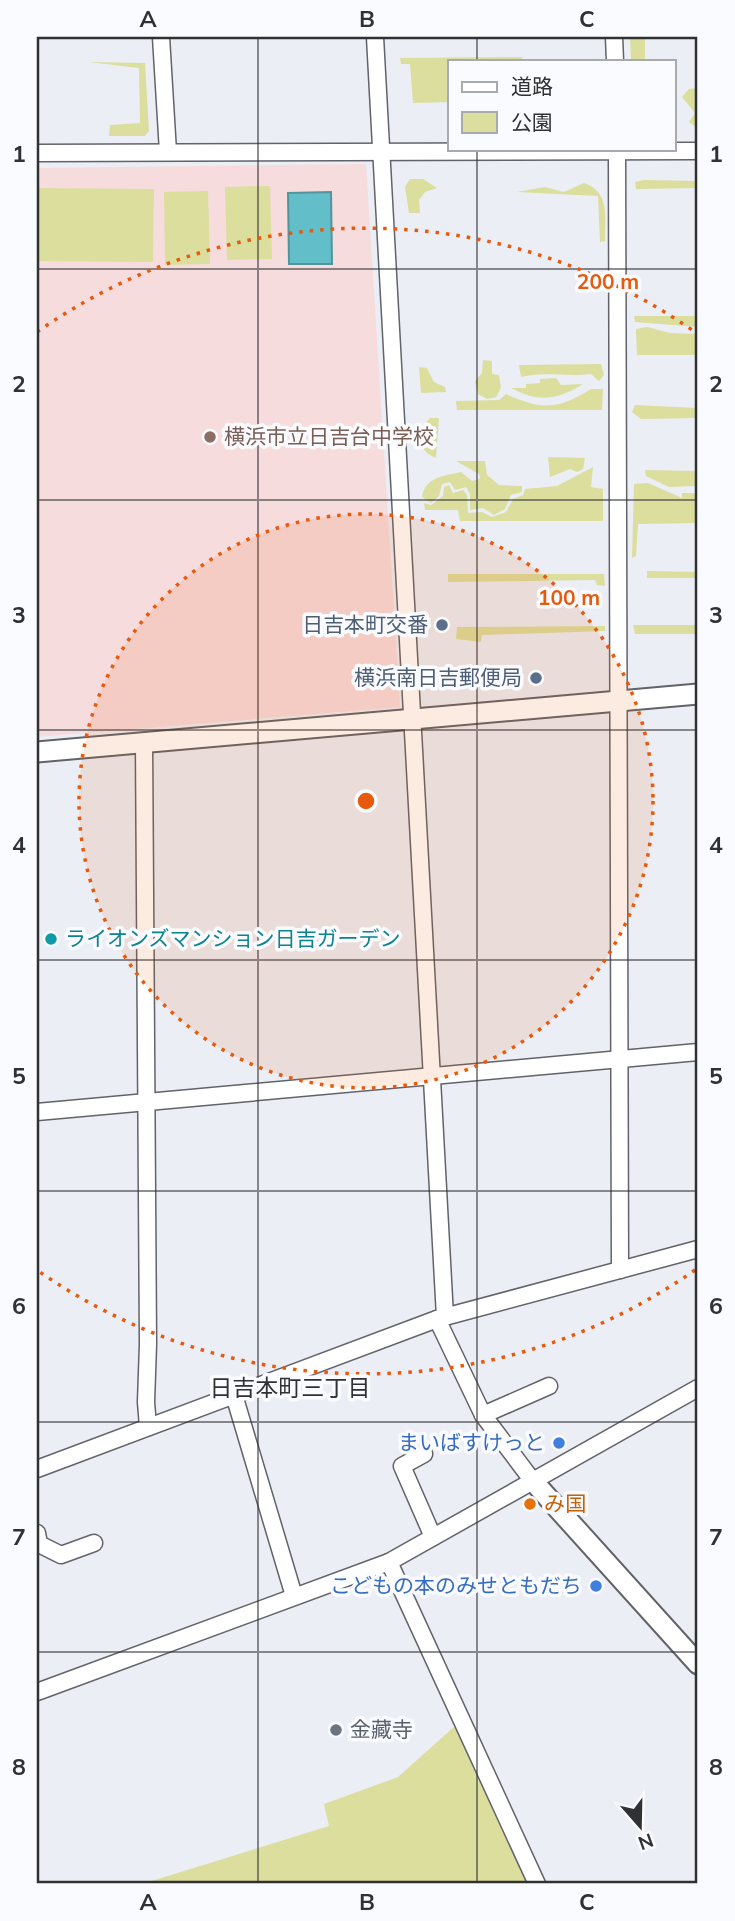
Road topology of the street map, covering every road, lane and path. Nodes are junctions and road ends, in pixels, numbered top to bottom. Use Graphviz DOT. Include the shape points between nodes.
graph roads {
  1 [pos="161,37"];
  2 [pos="375,37"];
  3 [pos="614,37"];
  4 [pos="615,60"];
  5 [pos="617,150"];
  6 [pos="698,151"];
  7 [pos="168,152"];
  8 [pos="380,152"];
  9 [pos="37,153"];
  10 [pos="698,694"];
  11 [pos="618,701"];
  12 [pos="413,720"];
  13 [pos="144,742"];
  14 [pos="37,752"];
  15 [pos="698,1052"];
  16 [pos="620,1059"];
  17 [pos="432,1077"];
  18 [pos="146,1101"];
  19 [pos="37,1112"];
  20 [pos="698,1250"];
  21 [pos="620,1270"];
  22 [pos="441,1318"];
  23 [pos="549,1386"];
  24 [pos="698,1388"];
  25 [pos="234,1395"];
  26 [pos="483,1415"];
  27 [pos="148,1427"];
  28 [pos="424,1454"];
  29 [pos="37,1469"];
  30 [pos="532,1480"];
  31 [pos="37,1533"];
  32 [pos="433,1537"];
  33 [pos="94,1543"];
  34 [pos="389,1562"];
  35 [pos="295,1596"];
  36 [pos="698,1664"];
  37 [pos="37,1692"];
  38 [pos="537,1884"];
  1 -- 7 [label="street"];
  2 -- 8 [label="street"];
  3 -- 4 [label="street"];
  5 -- 6 [label="street"];
  5 -- 8 [label="street"];
  5 -- 11 [label="street"];
  7 -- 8 [label="street"];
  7 -- 9 [label="street"];
  8 -- 12 [label="street"];
  10 -- 11 [label="street"];
  11 -- 12 [label="street"];
  11 -- 16 [label="street"];
  12 -- 13 [label="street"];
  12 -- 17 [label="street"];
  13 -- 14 [label="street"];
  13 -- 18 [label="street"];
  15 -- 16 [label="street"];
  16 -- 17 [label="street"];
  16 -- 21 [label="street"];
  17 -- 18 [label="street"];
  17 -- 22 [label="street"];
  18 -- 19 [label="street"];
  18 -- 27 [label="street"];
  20 -- 21 [label="street"];
  21 -- 22 [label="street"];
  22 -- 25 [label="street"];
  22 -- 26 [label="street"];
  23 -- 26 [label="street"];
  24 -- 30 [label="street"];
  25 -- 27 [label="street"];
  25 -- 35 [label="street"];
  26 -- 30 [label="street"];
  27 -- 29 [label="street"];
  28 -- 32 [label="street" via="402,1466"];
  30 -- 32 [label="street"];
  30 -- 36 [label="street"];
  31 -- 33 [label="street" via="39,1544 61,1555"];
  32 -- 34 [label="street"];
  34 -- 35 [label="street"];
  34 -- 38 [label="street"];
  35 -- 37 [label="street"];
}
